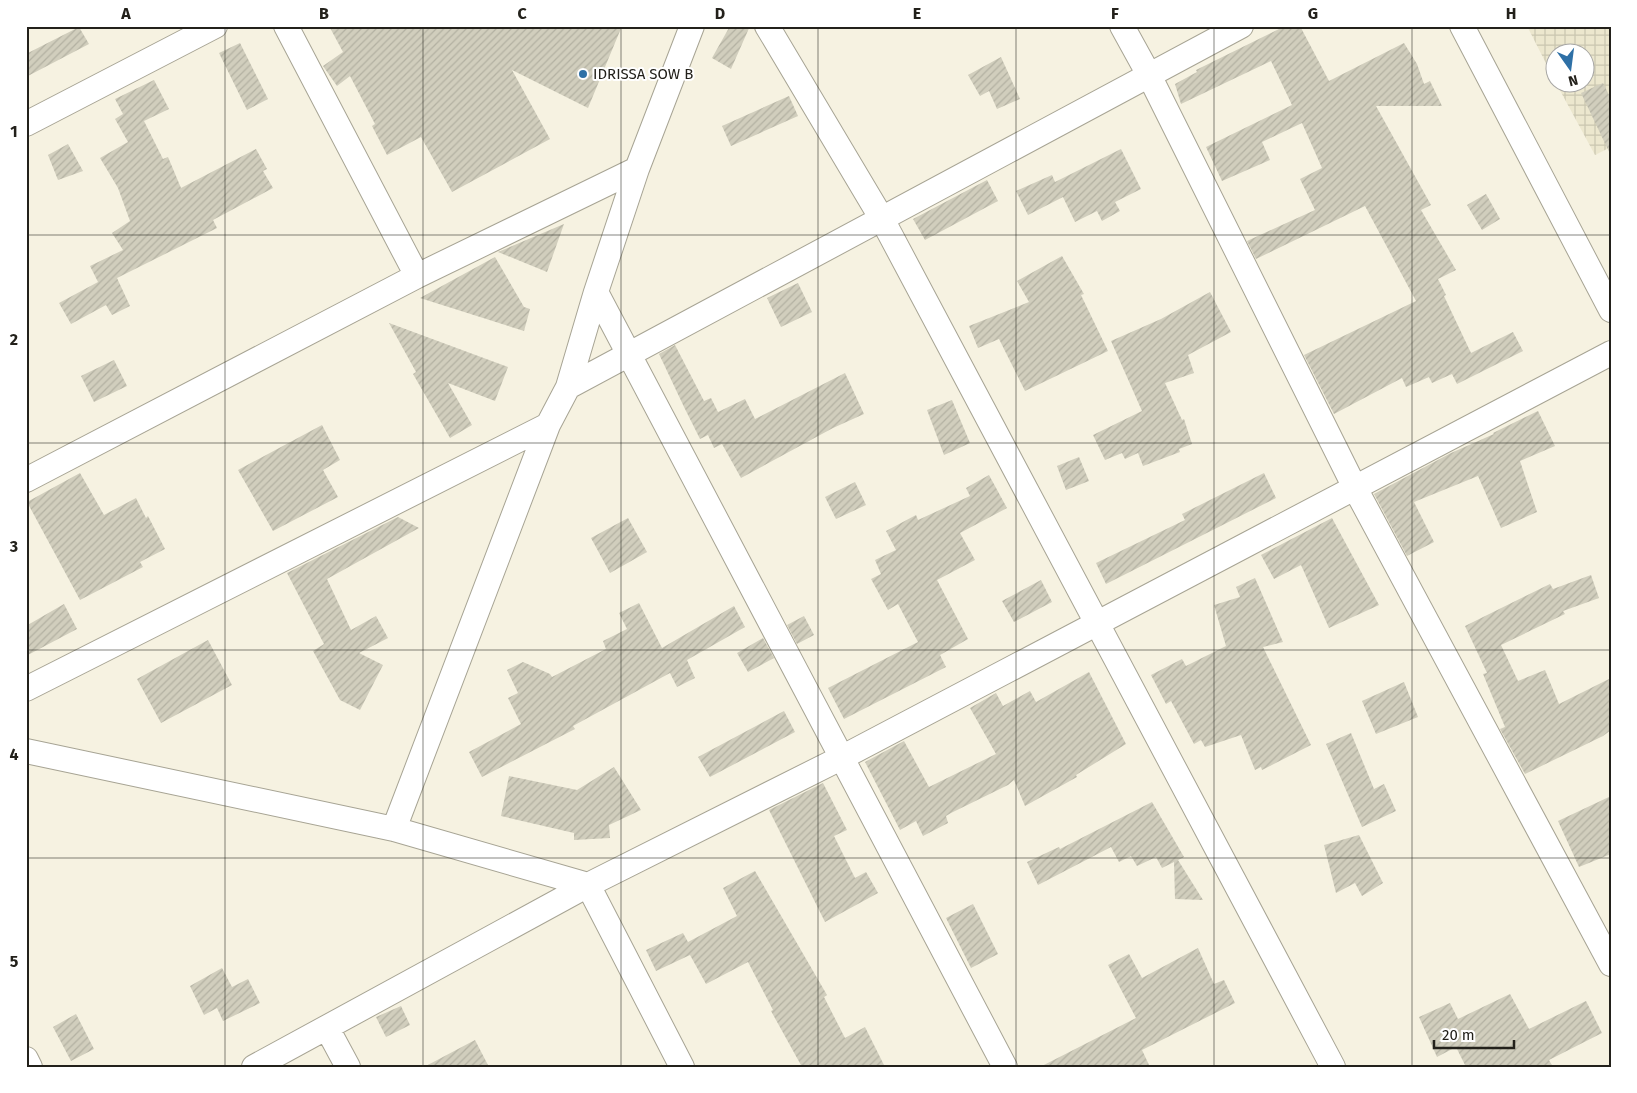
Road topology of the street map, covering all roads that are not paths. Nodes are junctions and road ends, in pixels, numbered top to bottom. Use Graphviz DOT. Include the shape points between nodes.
graph roads {
  1 [pos="215,26"];
  2 [pos="286,26"];
  3 [pos="692,26"];
  4 [pos="767,26"];
  5 [pos="1122,26"];
  6 [pos="1240,26"];
  7 [pos="1462,26"];
  8 [pos="1149,75"];
  9 [pos="26,124"];
  10 [pos="636,169"];
  11 [pos="882,219"];
  12 [pos="417,276"];
  13 [pos="596,292"];
  14 [pos="1611,310"];
  15 [pos="1611,354"];
  16 [pos="628,356"];
  17 [pos="568,387"];
  18 [pos="548,425"];
  19 [pos="26,480"];
  20 [pos="1354,488"];
  21 [pos="1097,623"];
  22 [pos="26,690"];
  23 [pos="26,751"];
  24 [pos="841,758"];
  25 [pos="394,829"];
  26 [pos="588,885"];
  27 [pos="1611,964"];
  28 [pos="327,1028"];
  29 [pos="26,1059"];
  30 [pos="30,1067"];
  31 [pos="254,1067"];
  32 [pos="348,1067"];
  33 [pos="682,1067"];
  34 [pos="1005,1067"];
  35 [pos="1333,1067"];
  1 -- 9 [label="street"];
  2 -- 12 [label="street"];
  3 -- 10 [label="street"];
  4 -- 11 [label="street"];
  5 -- 8 [label="street"];
  6 -- 8 [label="street"];
  7 -- 14 [label="street"];
  8 -- 11 [label="street"];
  8 -- 20 [label="street"];
  10 -- 12 [label="street"];
  10 -- 13 [label="street"];
  11 -- 16 [label="street"];
  11 -- 21 [label="street"];
  12 -- 19 [label="street"];
  13 -- 16 [label="street"];
  13 -- 17 [label="street"];
  15 -- 20 [label="street"];
  16 -- 17 [label="street"];
  16 -- 24 [label="street"];
  17 -- 18 [label="street"];
  18 -- 22 [label="street"];
  18 -- 25 [label="street"];
  20 -- 21 [label="street"];
  20 -- 27 [label="street"];
  21 -- 24 [label="street"];
  21 -- 35 [label="street"];
  23 -- 25 [label="street"];
  24 -- 26 [label="street"];
  24 -- 34 [label="street"];
  25 -- 26 [label="street"];
  26 -- 28 [label="street"];
  26 -- 33 [label="street"];
  28 -- 31 [label="street"];
  28 -- 32 [label="street"];
  29 -- 30 [label="street"];
}
